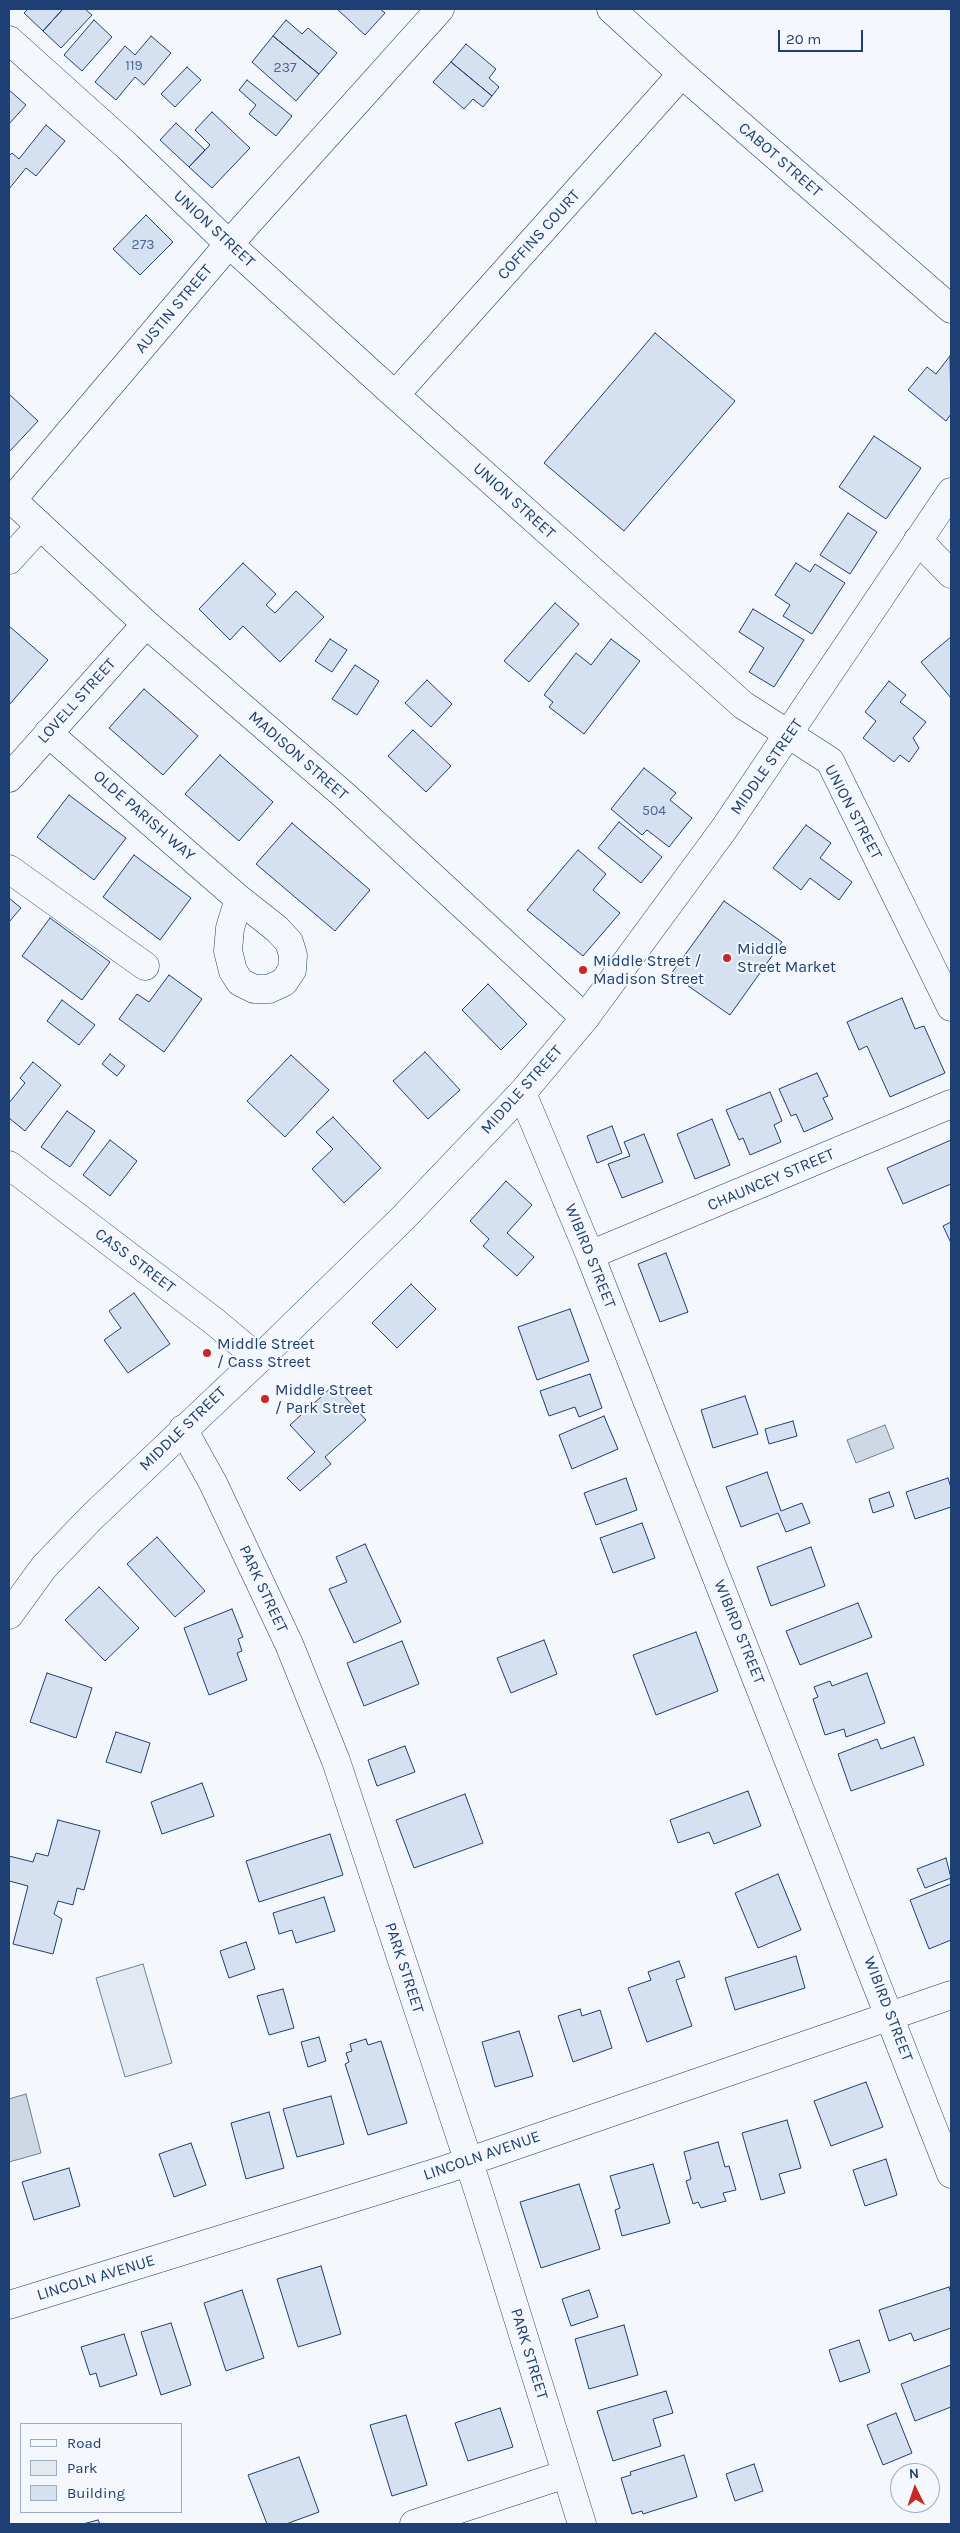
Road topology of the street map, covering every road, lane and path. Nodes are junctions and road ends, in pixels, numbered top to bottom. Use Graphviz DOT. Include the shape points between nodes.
graph roads {
  1 [pos="440,9"];
  2 [pos="611,9"];
  3 [pos="9,40"];
  4 [pos="682,74"];
  5 [pos="229,244"];
  6 [pos="951,309"];
  7 [pos="395,395"];
  8 [pos="951,492"];
  9 [pos="10,499"];
  10 [pos="40,526"];
  11 [pos="918,540"];
  12 [pos="9,560"];
  13 [pos="951,574"];
  14 [pos="146,624"];
  15 [pos="48,733"];
  16 [pos="789,736"];
  17 [pos="9,778"];
  18 [pos="9,869"];
  19 [pos="239,899"];
  20 [pos="144,966"];
  21 [pos="951,1007"];
  22 [pos="585,1018"];
  23 [pos="522,1092"];
  24 [pos="951,1104"];
  25 [pos="9,1165"];
  26 [pos="590,1255"];
  27 [pos="259,1359"];
  28 [pos="183,1429"];
  29 [pos="9,1615"];
  30 [pos="951,1994"];
  31 [pos="891,2016"];
  32 [pos="468,2161"];
  33 [pos="951,2174"];
  34 [pos="9,2305"];
  35 [pos="566,2474"];
  36 [pos="414,2524"];
  37 [pos="582,2524"];
  1 -- 5 [label="street, AUSTIN STREET"];
  2 -- 4 [label="street, CABOT STREET"];
  3 -- 5 [label="street, UNION STREET" via="127,146"];
  4 -- 6 [label="street, CABOT STREET"];
  4 -- 7 [label="street, COFFINS COURT"];
  5 -- 7 [label="street, UNION STREET"];
  5 -- 9 [label="street, AUSTIN STREET"];
  7 -- 16 [label="street, UNION STREET" via="743,705"];
  8 -- 11 [label="street, MIDDLE STREET"];
  9 -- 10 [label="street, MADISON STREET"];
  10 -- 12 [label="street"];
  10 -- 14 [label="street, MADISON STREET"];
  11 -- 13 [label="street"];
  11 -- 16 [label="street, MIDDLE STREET"];
  14 -- 15 [label="street, LOVELL STREET"];
  14 -- 22 [label="street, MADISON STREET" via="345,796"];
  15 -- 17 [label="street, LOVELL STREET"];
  15 -- 19 [label="street, OLDE PARISH WAY"];
  16 -- 21 [label="street, UNION STREET" via="830,762"];
  16 -- 22 [label="street, MIDDLE STREET" via="694,872"];
  18 -- 20 [label="street"];
  22 -- 23 [label="street, MIDDLE STREET"];
  23 -- 26 [label="street, WIBIRD STREET"];
  23 -- 27 [label="street, MIDDLE STREET" via="404,1216"];
  24 -- 26 [label="street, CHAUNCEY STREET"];
  25 -- 27 [label="street, CASS STREET"];
  26 -- 31 [label="street, WIBIRD STREET"];
  27 -- 28 [label="street, MIDDLE STREET"];
  28 -- 29 [label="street, MIDDLE STREET" via="44,1567"];
  28 -- 32 [label="street, PARK STREET" via="213,1483 289,1644 336,1761"];
  30 -- 31 [label="street, LINCOLN AVENUE"];
  31 -- 32 [label="street, LINCOLN AVENUE"];
  31 -- 33 [label="street, WIBIRD STREET"];
  32 -- 34 [label="street, LINCOLN AVENUE"];
  32 -- 35 [label="street, PARK STREET"];
  35 -- 36 [label="street"];
  35 -- 37 [label="street, PARK STREET"];
}
